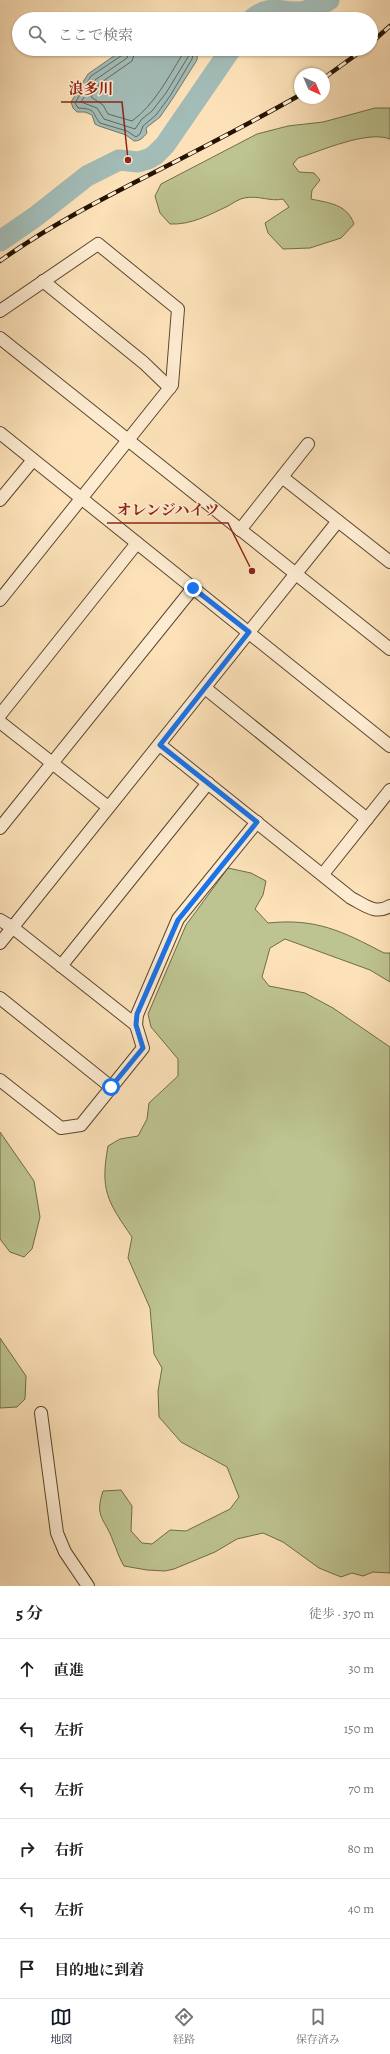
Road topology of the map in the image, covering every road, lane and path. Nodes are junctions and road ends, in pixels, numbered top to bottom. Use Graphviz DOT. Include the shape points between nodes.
graph roads {
  1 [pos="42,281"];
  2 [pos="0,311"];
  3 [pos="0,338"];
  4 [pos="170,388"];
  5 [pos="0,433"];
  6 [pos="128,440"];
  7 [pos="308,444"];
  8 [pos="33,460"];
  9 [pos="282,477"];
  10 [pos="82,499"];
  11 [pos="0,500"];
  12 [pos="338,521"];
  13 [pos="240,530"];
  14 [pos="137,543"];
  15 [pos="390,562"];
  16 [pos="295,574"];
  17 [pos="193,588"];
  18 [pos="0,600"];
  19 [pos="249,632"];
  20 [pos="390,649"];
  21 [pos="205,688"];
  22 [pos="0,714"];
  23 [pos="0,722"];
  24 [pos="160,745"];
  25 [pos="390,746"];
  26 [pos="52,762"];
  27 [pos="208,783"];
  28 [pos="390,790"];
  29 [pos="108,807"];
  30 [pos="367,819"];
  31 [pos="257,822"];
  32 [pos="0,828"];
  33 [pos="323,874"];
  34 [pos="390,906"];
  35 [pos="0,920"];
  36 [pos="12,928"];
  37 [pos="0,943"];
  38 [pos="61,966"];
  39 [pos="0,998"];
  40 [pos="136,1025"];
  41 [pos="0,1080"];
  42 [pos="111,1087"];
  43 [pos="41,1413"];
  44 [pos="88,1586"];
  1 -- 2 [label="street"];
  1 -- 4 [label="street" via="144,363"];
  1 -- 4 [label="street" via="98,244 178,309"];
  3 -- 6 [label="street"];
  4 -- 6 [label="street"];
  5 -- 8 [label="street"];
  6 -- 10 [label="street"];
  6 -- 13 [label="street"];
  7 -- 9 [label="street"];
  8 -- 10 [label="street"];
  8 -- 11 [label="street"];
  9 -- 12 [label="street"];
  9 -- 13 [label="street"];
  10 -- 14 [label="street"];
  10 -- 18 [label="street"];
  12 -- 15 [label="street"];
  12 -- 16 [label="street"];
  13 -- 16 [label="street"];
  14 -- 17 [label="street"];
  14 -- 22 [label="street"];
  16 -- 19 [label="street"];
  16 -- 20 [label="street"];
  17 -- 19 [label="street"];
  17 -- 26 [label="street"];
  19 -- 21 [label="street"];
  19 -- 25 [label="street"];
  21 -- 24 [label="street"];
  21 -- 30 [label="street"];
  23 -- 26 [label="street"];
  24 -- 27 [label="street"];
  24 -- 29 [label="street"];
  26 -- 29 [label="street"];
  26 -- 32 [label="street"];
  27 -- 31 [label="street"];
  27 -- 38 [label="street"];
  28 -- 30 [label="street"];
  29 -- 36 [label="street"];
  30 -- 33 [label="street"];
  31 -- 33 [label="street"];
  31 -- 40 [label="street" via="178,920 142,1000"];
  33 -- 34 [label="street" via="351,898 374,911"];
  35 -- 36 [label="street"];
  36 -- 37 [label="street"];
  36 -- 38 [label="street"];
  38 -- 40 [label="street"];
  39 -- 42 [label="street"];
  40 -- 42 [label="street" via="143,1048"];
  41 -- 42 [label="street" via="61,1128 81,1125"];
  43 -- 44 [label="street" via="57,1533 64,1552"];
}
